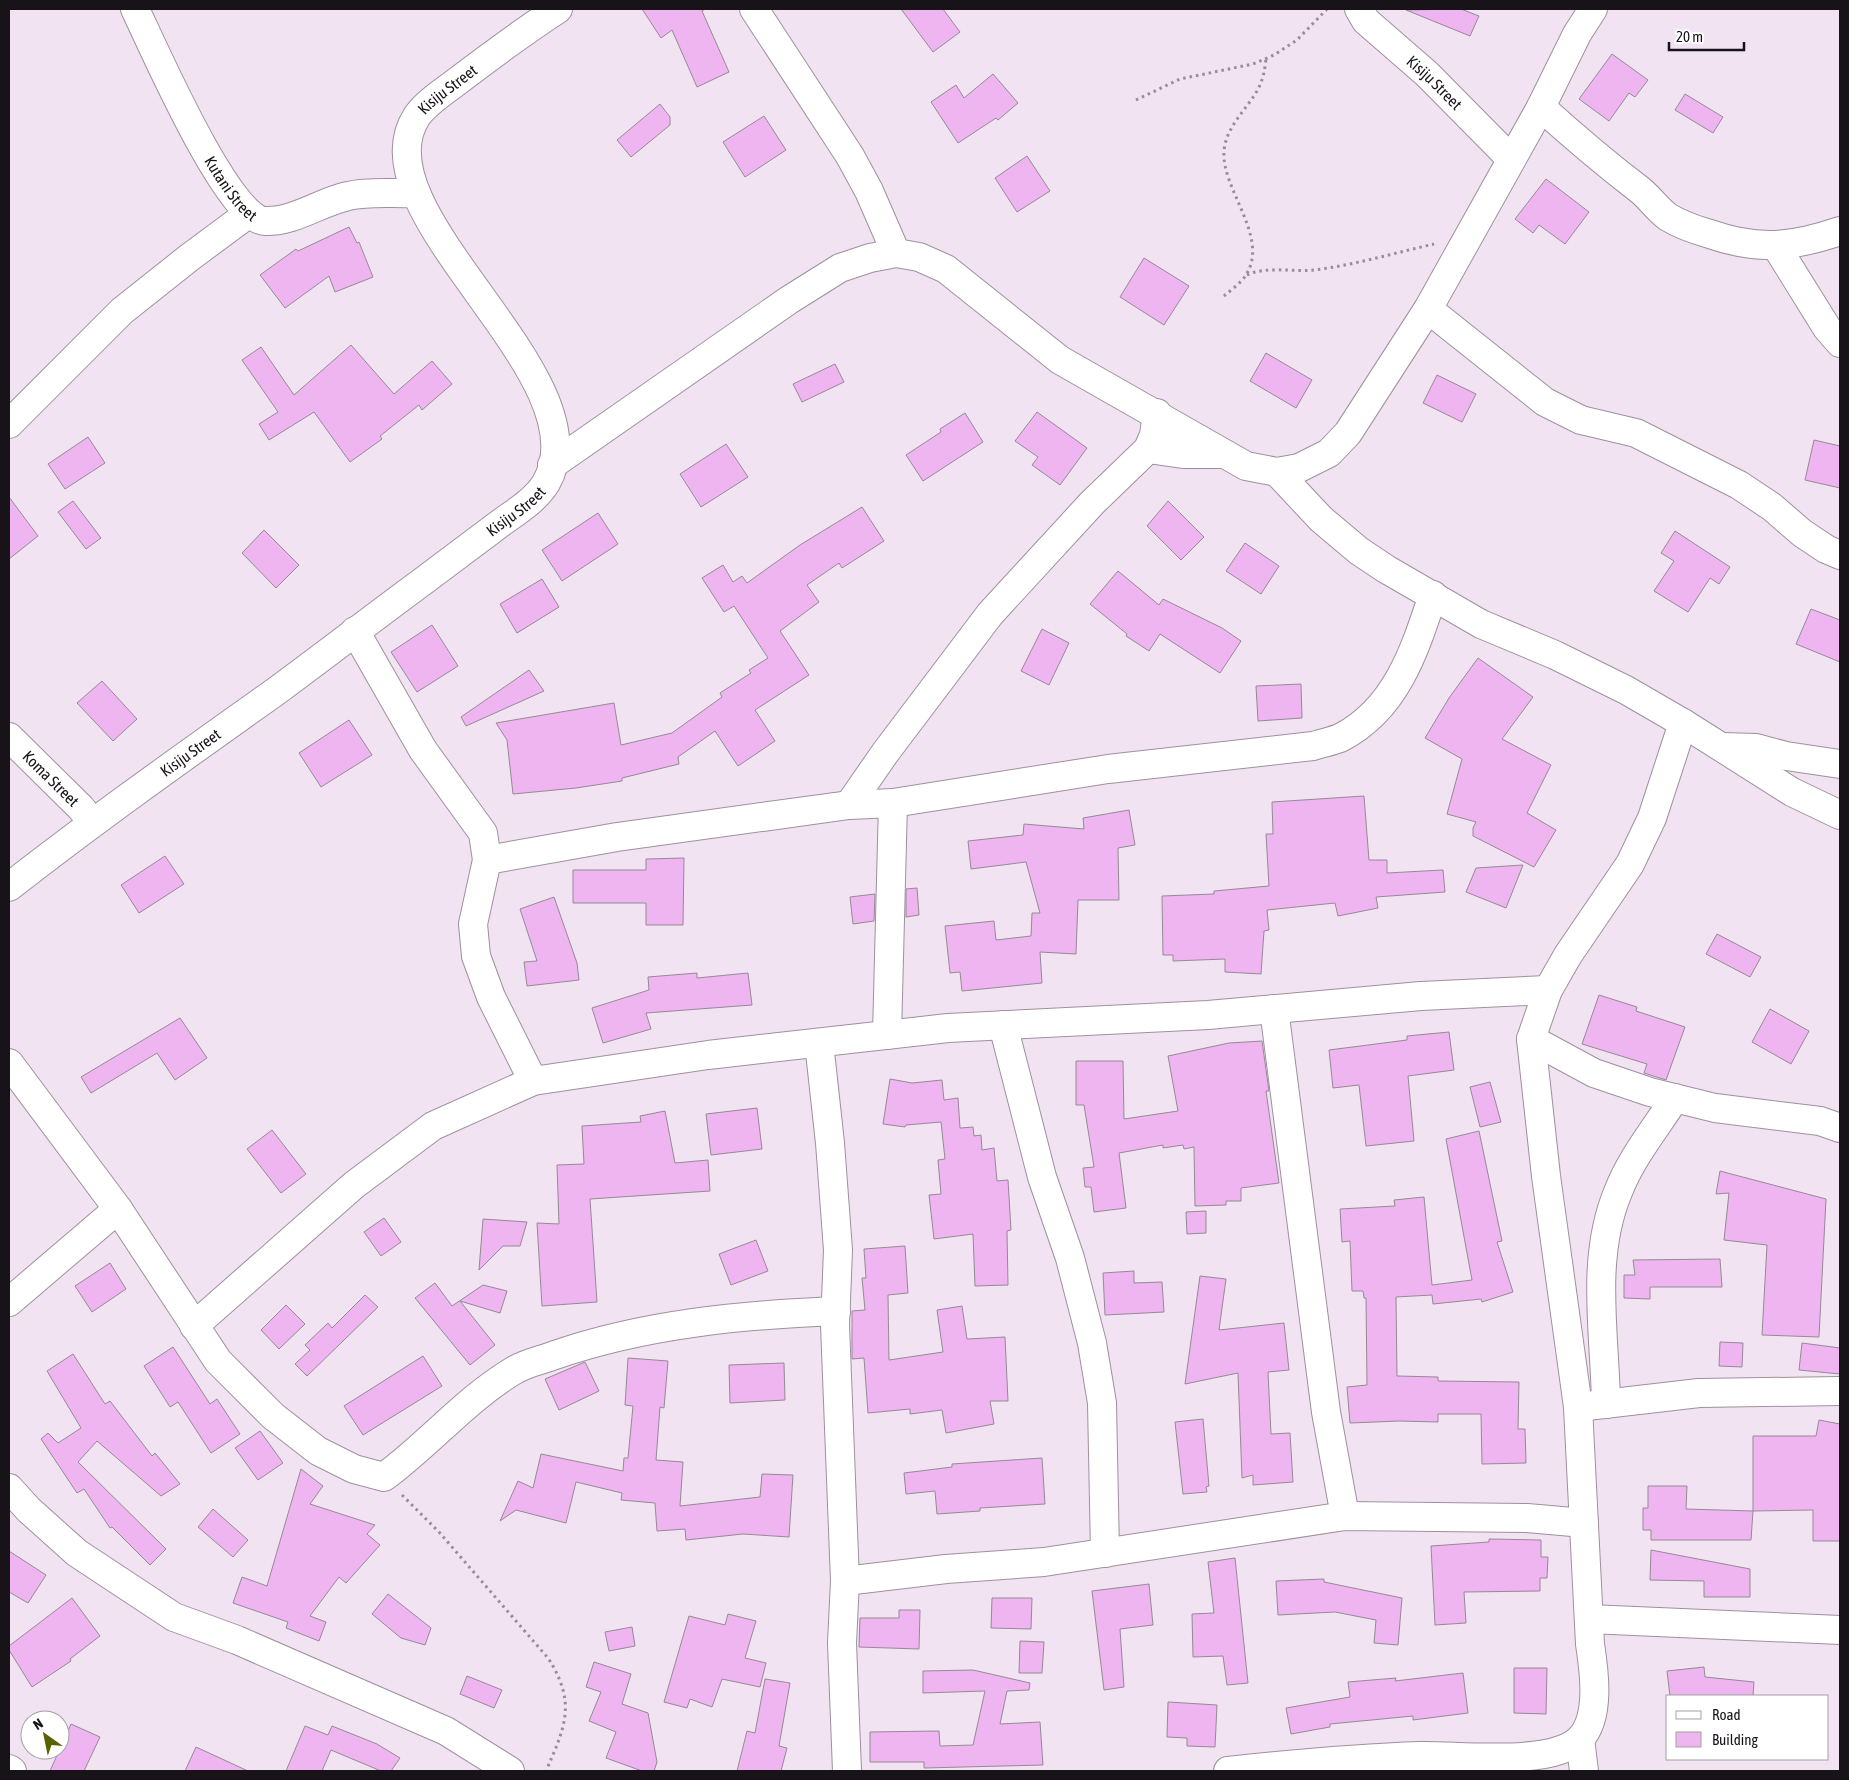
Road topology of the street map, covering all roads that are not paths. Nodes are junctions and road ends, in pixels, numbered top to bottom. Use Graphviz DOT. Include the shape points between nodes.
graph roads {
  1 [pos="135,9"];
  2 [pos="558,9"];
  3 [pos="754,9"];
  4 [pos="1359,9"];
  5 [pos="1593,9"];
  6 [pos="1541,107"];
  7 [pos="1511,159"];
  8 [pos="416,193"];
  9 [pos="248,214"];
  10 [pos="1840,230"];
  11 [pos="1776,246"];
  12 [pos="896,253"];
  13 [pos="1428,309"];
  14 [pos="1840,343"];
  15 [pos="1157,413"];
  16 [pos="9,424"];
  17 [pos="1148,449"];
  18 [pos="1225,454"];
  19 [pos="552,465"];
  20 [pos="1277,472"];
  21 [pos="1840,555"];
  22 [pos="1434,595"];
  23 [pos="355,631"];
  24 [pos="1683,723"];
  25 [pos="9,737"];
  26 [pos="1722,747"];
  27 [pos="1840,764"];
  28 [pos="894,802"];
  29 [pos="849,806"];
  30 [pos="1840,815"];
  31 [pos="92,822"];
  32 [pos="487,860"];
  33 [pos="9,887"];
  34 [pos="1548,990"];
  35 [pos="1274,1009"];
  36 [pos="1003,1025"];
  37 [pos="887,1035"];
  38 [pos="1530,1039"];
  39 [pos="819,1043"];
  40 [pos="9,1063"];
  41 [pos="533,1080"];
  42 [pos="1675,1098"];
  43 [pos="1840,1128"];
  44 [pos="118,1209"];
  45 [pos="9,1302"];
  46 [pos="836,1311"];
  47 [pos="194,1326"];
  48 [pos="1840,1391"];
  49 [pos="1606,1404"];
  50 [pos="1578,1407"];
  51 [pos="9,1488"];
  52 [pos="1345,1516"];
  53 [pos="1584,1523"];
  54 [pos="1105,1553"];
  55 [pos="845,1582"];
  56 [pos="1589,1619"];
  57 [pos="1840,1630"];
  58 [pos="1586,1759"];
  59 [pos="510,1771"];
  60 [pos="847,1771"];
  61 [pos="1228,1771"];
  1 -- 9 [label="street, Kutani Street" via="203,147"];
  2 -- 8 [label="street, Kisiju Street" via="503,46 418,113 406,137 406,166"];
  3 -- 12 [label="street" via="850,156"];
  4 -- 7 [label="street, Kisiju Street" via="1366,21 1427,74"];
  5 -- 6 [label="street"];
  6 -- 7 [label="street"];
  6 -- 11 [label="street" via="1668,216 1732,242"];
  7 -- 13 [label="street"];
  8 -- 9 [label="street, Kutani Street" via="347,196 304,214 264,222"];
  8 -- 19 [label="street, Kisiju Street" via="473,287 522,357 550,410 554,439"];
  9 -- 16 [label="street" via="122,311"];
  10 -- 11 [label="street" via="1810,242"];
  11 -- 14 [label="street" via="1827,328"];
  12 -- 15 [label="street" via="919,257 946,269 1060,360"];
  12 -- 19 [label="street" via="840,268 788,300"];
  13 -- 20 [label="street" via="1348,433 1329,453 1299,468"];
  13 -- 21 [label="street" via="1545,402 1581,420 1636,433 1739,485 1802,533"];
  15 -- 17 [label="street" via="1154,436"];
  15 -- 18 [label="street"];
  17 -- 18 [label="street" via="1183,454"];
  17 -- 29 [label="street" via="1092,503 990,614"];
  18 -- 20 [label="street" via="1246,466"];
  19 -- 23 [label="street, Kisiju Street" via="546,484 531,500"];
  20 -- 22 [label="street" via="1321,519 1358,551"];
  22 -- 24 [label="street" via="1482,624 1608,681"];
  22 -- 28 [label="street" via="1395,689 1370,718 1342,737 1313,746 1108,769"];
  23 -- 31 [label="street, Kisiju Street"];
  23 -- 32 [label="street" via="423,750 483,833"];
  24 -- 26 [label="street"];
  24 -- 34 [label="street" via="1652,818 1630,864 1573,947"];
  25 -- 31 [label="street, Koma Street"];
  26 -- 27 [label="street" via="1747,747"];
  26 -- 30 [label="street" via="1792,792"];
  28 -- 29 [label="street"];
  28 -- 37 [label="street"];
  29 -- 32 [label="street" via="617,837"];
  31 -- 33 [label="street, Kisiju Street"];
  32 -- 41 [label="street" via="473,924 476,956 491,997"];
  34 -- 35 [label="street" via="1421,996"];
  34 -- 38 [label="street"];
  35 -- 36 [label="street"];
  35 -- 52 [label="street" via="1325,1402"];
  36 -- 37 [label="street"];
  36 -- 54 [label="street" via="1042,1177 1070,1258 1092,1343 1102,1403"];
  37 -- 39 [label="street"];
  38 -- 42 [label="street" via="1594,1074"];
  38 -- 50 [label="street"];
  39 -- 41 [label="street"];
  39 -- 46 [label="street" via="838,1250"];
  40 -- 44 [label="street"];
  41 -- 47 [label="street" via="433,1126 354,1185"];
  42 -- 43 [label="street" via="1715,1108 1820,1121"];
  42 -- 49 [label="street" via="1626,1174 1616,1195 1608,1230 1600,1296"];
  44 -- 45 [label="street"];
  44 -- 47 [label="street"];
  46 -- 47 [label="street" via="652,1328 572,1349 515,1369 479,1394 406,1462 384,1477 354,1469 318,1451 273,1416 218,1361"];
  46 -- 55 [label="street"];
  48 -- 49 [label="street" via="1699,1394"];
  49 -- 50 [label="street"];
  50 -- 53 [label="street"];
  51 -- 59 [label="street" via="76,1553 174,1617 237,1640 446,1731"];
  52 -- 53 [label="street" via="1527,1518"];
  52 -- 54 [label="street"];
  53 -- 56 [label="street"];
  54 -- 55 [label="street"];
  55 -- 60 [label="street" via="842,1643"];
  56 -- 57 [label="street"];
  56 -- 58 [label="street" via="1595,1680 1586,1729"];
  58 -- 61 [label="street" via="1567,1747 1541,1754 1476,1759 1422,1756"];
}
